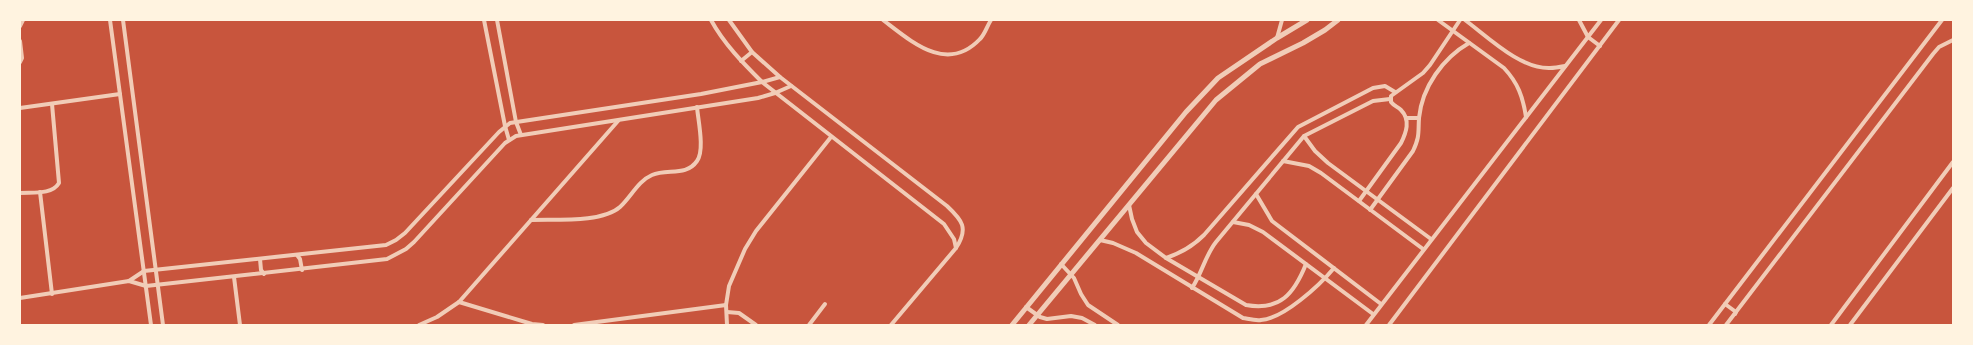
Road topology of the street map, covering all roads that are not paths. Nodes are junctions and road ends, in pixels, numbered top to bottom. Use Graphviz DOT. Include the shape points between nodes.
graph roads {
  1 [pos="23,20"];
  2 [pos="110,20"];
  3 [pos="123,20"];
  4 [pos="484,20"];
  5 [pos="497,20"];
  6 [pos="711,20"];
  7 [pos="729,20"];
  8 [pos="883,20"];
  9 [pos="991,20"];
  10 [pos="1282,20"];
  11 [pos="1307,20"];
  12 [pos="1338,20"];
  13 [pos="1438,20"];
  14 [pos="1460,20"];
  15 [pos="1465,20"];
  16 [pos="1579,20"];
  17 [pos="1601,20"];
  18 [pos="1619,20"];
  19 [pos="1942,20"];
  20 [pos="20,26"];
  21 [pos="1452,30"];
  22 [pos="1588,37"];
  23 [pos="1277,38"];
  24 [pos="1953,40"];
  25 [pos="20,42"];
  26 [pos="1469,43"];
  27 [pos="1600,46"];
  28 [pos="752,52"];
  29 [pos="741,61"];
  30 [pos="20,62"];
  31 [pos="1566,66"];
  32 [pos="780,77"];
  33 [pos="762,82"];
  34 [pos="791,86"];
  35 [pos="1395,92"];
  36 [pos="775,93"];
  37 [pos="120,94"];
  38 [pos="1390,99"];
  39 [pos="52,104"];
  40 [pos="697,107"];
  41 [pos="20,108"];
  42 [pos="1526,116"];
  43 [pos="1406,118"];
  44 [pos="1419,118"];
  45 [pos="618,120"];
  46 [pos="516,122"];
  47 [pos="505,126"];
  48 [pos="521,135"];
  49 [pos="1304,136"];
  50 [pos="831,137"];
  51 [pos="509,140"];
  52 [pos="1283,162"];
  53 [pos="1953,162"];
  54 [pos="1953,188"];
  55 [pos="1366,191"];
  56 [pos="40,192"];
  57 [pos="20,194"];
  58 [pos="1256,194"];
  59 [pos="1378,200"];
  60 [pos="1359,201"];
  61 [pos="1129,205"];
  62 [pos="1370,210"];
  63 [pos="531,220"];
  64 [pos="1233,222"];
  65 [pos="1431,239"];
  66 [pos="1100,240"];
  67 [pos="956,248"];
  68 [pos="1423,250"];
  69 [pos="297,255"];
  70 [pos="1166,258"];
  71 [pos="260,259"];
  72 [pos="1061,264"];
  73 [pos="1306,264"];
  74 [pos="1334,268"];
  75 [pos="154,270"];
  76 [pos="302,270"];
  77 [pos="144,271"];
  78 [pos="1071,273"];
  79 [pos="264,274"];
  80 [pos="234,277"];
  81 [pos="1198,278"];
  82 [pos="1325,278"];
  83 [pos="129,281"];
  84 [pos="157,285"];
  85 [pos="146,286"];
  86 [pos="1192,288"];
  87 [pos="52,294"];
  88 [pos="20,298"];
  89 [pos="459,302"];
  90 [pos="825,304"];
  91 [pos="1381,304"];
  92 [pos="1725,304"];
  93 [pos="726,306"];
  94 [pos="1026,307"];
  95 [pos="727,312"];
  96 [pos="1736,312"];
  97 [pos="1373,314"];
  98 [pos="1037,316"];
  99 [pos="532,324"];
  100 [pos="151,325"];
  101 [pos="163,325"];
  102 [pos="240,325"];
  103 [pos="419,325"];
  104 [pos="543,325"];
  105 [pos="574,325"];
  106 [pos="727,325"];
  107 [pos="756,325"];
  108 [pos="809,325"];
  109 [pos="891,325"];
  110 [pos="1012,325"];
  111 [pos="1029,325"];
  112 [pos="1095,325"];
  113 [pos="1118,325"];
  114 [pos="1366,325"];
  115 [pos="1389,325"];
  116 [pos="1709,325"];
  117 [pos="1726,325"];
  118 [pos="1730,325"];
  119 [pos="1830,325"];
  120 [pos="1850,325"];
  1 -- 20 [label="street"];
  2 -- 37 [label="street"];
  3 -- 75 [label="street"];
  4 -- 47 [label="street"];
  5 -- 46 [label="street"];
  6 -- 29 [label="street"];
  7 -- 28 [label="street"];
  8 -- 9 [label="street" via="914,44 930,52 949,55 967,50 981,38"];
  10 -- 23 [label="street"];
  11 -- 23 [label="street"];
  12 -- 61 [label="street" via="1325,30 1260,64 1237,81 1197,121"];
  13 -- 21 [label="street"];
  14 -- 21 [label="street"];
  15 -- 31 [label="street" via="1517,58 1533,66"];
  16 -- 22 [label="street"];
  17 -- 22 [label="street"];
  18 -- 27 [label="street"];
  19 -- 92 [label="street"];
  21 -- 26 [label="street"];
  21 -- 35 [label="street" via="1430,65 1414,80"];
  22 -- 27 [label="street"];
  22 -- 31 [label="street"];
  23 -- 72 [label="street" via="1218,78 1186,112"];
  24 -- 96 [label="street" via="1939,47 1933,54"];
  25 -- 30 [label="street"];
  26 -- 42 [label="street" via="1511,76 1524,101"];
  26 -- 44 [label="street" via="1456,50 1445,61 1432,80"];
  27 -- 115 [label="street"];
  28 -- 29 [label="street"];
  28 -- 32 [label="street"];
  29 -- 33 [label="street"];
  31 -- 42 [label="street"];
  32 -- 33 [label="street"];
  32 -- 34 [label="street"];
  33 -- 36 [label="street"];
  33 -- 46 [label="street" via="701,94"];
  34 -- 36 [label="street"];
  34 -- 67 [label="street" via="956,215 962,222 963,231"];
  35 -- 38 [label="street"];
  35 -- 70 [label="street" via="1385,86 1373,88 1298,127 1193,246"];
  36 -- 40 [label="street"];
  36 -- 50 [label="street"];
  37 -- 39 [label="street"];
  37 -- 77 [label="street"];
  38 -- 43 [label="street"];
  38 -- 49 [label="street" via="1373,101"];
  39 -- 41 [label="street"];
  39 -- 56 [label="street" via="60,178 53,190"];
  40 -- 45 [label="street"];
  40 -- 63 [label="street" via="701,152 692,166 685,170 652,175 644,180 619,208 609,213 583,218"];
  42 -- 65 [label="street"];
  43 -- 44 [label="street"];
  43 -- 55 [label="street" via="1407,126 1401,144"];
  44 -- 59 [label="street" via="1420,132 1413,151"];
  45 -- 48 [label="street"];
  45 -- 63 [label="street"];
  46 -- 47 [label="street"];
  46 -- 48 [label="street"];
  47 -- 51 [label="street"];
  47 -- 69 [label="street" via="396,240 375,247"];
  48 -- 51 [label="street"];
  49 -- 52 [label="street"];
  49 -- 55 [label="street" via="1328,163"];
  50 -- 67 [label="street" via="944,224 950,231"];
  50 -- 93 [label="street" via="745,249 729,286"];
  51 -- 76 [label="street" via="402,252 376,261"];
  52 -- 58 [label="street"];
  52 -- 60 [label="street" via="1309,166 1321,172"];
  53 -- 119 [label="street"];
  54 -- 120 [label="street"];
  55 -- 59 [label="street"];
  55 -- 60 [label="street"];
  56 -- 57 [label="street"];
  56 -- 87 [label="street"];
  58 -- 64 [label="street"];
  58 -- 74 [label="street" via="1272,221"];
  59 -- 62 [label="street"];
  59 -- 65 [label="street"];
  60 -- 62 [label="street"];
  61 -- 66 [label="street"];
  61 -- 70 [label="street" via="1137,232 1146,243"];
  62 -- 68 [label="street"];
  63 -- 89 [label="street"];
  64 -- 73 [label="street" via="1249,225 1263,232"];
  64 -- 81 [label="street" via="1208,253"];
  65 -- 68 [label="street"];
  66 -- 78 [label="street"];
  66 -- 86 [label="street" via="1125,247"];
  67 -- 109 [label="street"];
  68 -- 91 [label="street"];
  69 -- 71 [label="street"];
  69 -- 76 [label="street"];
  70 -- 81 [label="street"];
  71 -- 75 [label="street"];
  71 -- 79 [label="street" via="259,264"];
  72 -- 78 [label="street"];
  72 -- 94 [label="street"];
  73 -- 81 [label="street" via="1298,282 1286,298 1260,308 1246,305"];
  73 -- 82 [label="street"];
  74 -- 82 [label="street"];
  74 -- 91 [label="street"];
  75 -- 77 [label="street"];
  75 -- 84 [label="street"];
  76 -- 79 [label="street"];
  77 -- 83 [label="street"];
  77 -- 85 [label="street"];
  78 -- 98 [label="street"];
  78 -- 113 [label="street" via="1088,305"];
  79 -- 80 [label="street"];
  80 -- 84 [label="street"];
  80 -- 102 [label="street"];
  81 -- 86 [label="street"];
  82 -- 86 [label="street" via="1279,316 1261,320 1243,318"];
  82 -- 97 [label="street"];
  83 -- 85 [label="street"];
  83 -- 87 [label="street"];
  84 -- 85 [label="street"];
  84 -- 101 [label="street"];
  85 -- 100 [label="street"];
  87 -- 88 [label="street"];
  89 -- 99 [label="street"];
  89 -- 103 [label="street"];
  90 -- 108 [label="street"];
  91 -- 97 [label="street"];
  92 -- 96 [label="street"];
  92 -- 116 [label="street"];
  93 -- 95 [label="street"];
  93 -- 105 [label="street"];
  94 -- 98 [label="street"];
  94 -- 110 [label="street"];
  95 -- 106 [label="street"];
  95 -- 107 [label="street" via="739,313"];
  96 -- 117 [label="street"];
  96 -- 118 [label="street"];
  97 -- 114 [label="street"];
  98 -- 111 [label="street"];
  98 -- 112 [label="street" via="1047,319 1077,317"];
  99 -- 104 [label="street"];
}
